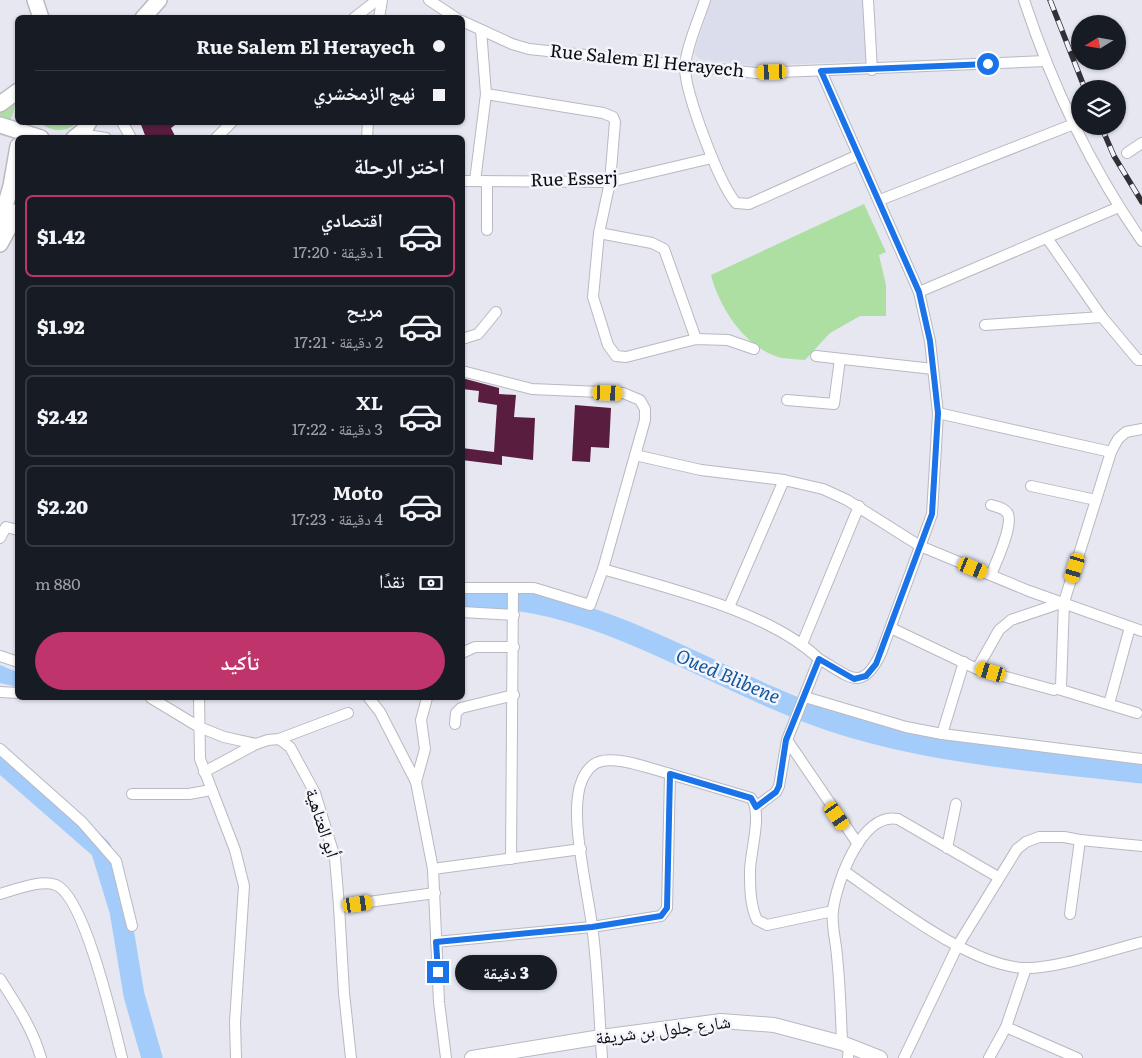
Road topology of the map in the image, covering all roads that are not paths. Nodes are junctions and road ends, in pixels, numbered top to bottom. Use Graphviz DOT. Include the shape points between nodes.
graph roads {
  1 [pos="159,0"];
  2 [pos="377,0"];
  3 [pos="382,0"];
  4 [pos="430,0"];
  5 [pos="705,0"];
  6 [pos="868,0"];
  7 [pos="1024,0"];
  8 [pos="146,15"];
  9 [pos="358,15"];
  10 [pos="380,15"];
  11 [pos="452,15"];
  12 [pos="465,22"];
  13 [pos="481,30"];
  14 [pos="1046,61"];
  15 [pos="685,66"];
  16 [pos="872,70"];
  17 [pos="821,71"];
  18 [pos="15,93"];
  19 [pos="486,94"];
  20 [pos="0,104"];
  21 [pos="1071,117"];
  22 [pos="0,125"];
  23 [pos="229,125"];
  24 [pos="1071,125"];
  25 [pos="22,128"];
  26 [pos="35,135"];
  27 [pos="219,135"];
  28 [pos="1080,135"];
  29 [pos="1142,143"];
  30 [pos="1127,153"];
  31 [pos="858,155"];
  32 [pos="712,158"];
  33 [pos="15,161"];
  34 [pos="465,181"];
  35 [pos="475,181"];
  36 [pos="487,181"];
  37 [pos="610,182"];
  38 [pos="880,200"];
  39 [pos="1119,208"];
  40 [pos="15,216"];
  41 [pos="0,223"];
  42 [pos="487,230"];
  43 [pos="599,234"];
  44 [pos="1047,238"];
  45 [pos="1142,241"];
  46 [pos="0,244"];
  47 [pos="919,292"];
  48 [pos="496,312"];
  49 [pos="1102,317"];
  50 [pos="986,325"];
  51 [pos="465,338"];
  52 [pos="696,339"];
  53 [pos="754,349"];
  54 [pos="816,356"];
  55 [pos="840,358"];
  56 [pos="1142,360"];
  57 [pos="933,369"];
  58 [pos="465,372"];
  59 [pos="787,400"];
  60 [pos="938,413"];
  61 [pos="1142,429"];
  62 [pos="1111,452"];
  63 [pos="635,455"];
  64 [pos="784,480"];
  65 [pos="1032,486"];
  66 [pos="1096,500"];
  67 [pos="991,505"];
  68 [pos="859,506"];
  69 [pos="15,529"];
  70 [pos="0,538"];
  71 [pos="920,546"];
  72 [pos="604,569"];
  73 [pos="991,575"];
  74 [pos="465,588"];
  75 [pos="514,590"];
  76 [pos="1064,602"];
  77 [pos="729,607"];
  78 [pos="514,611"];
  79 [pos="465,612"];
  80 [pos="1130,627"];
  81 [pos="891,628"];
  82 [pos="1142,631"];
  83 [pos="802,644"];
  84 [pos="514,647"];
  85 [pos="465,652"];
  86 [pos="0,656"];
  87 [pos="819,659"];
  88 [pos="15,661"];
  89 [pos="964,662"];
  90 [pos="977,669"];
  91 [pos="1058,689"];
  92 [pos="0,692"];
  93 [pos="15,693"];
  94 [pos="514,696"];
  95 [pos="154,700"];
  96 [pos="199,700"];
  97 [pos="371,700"];
  98 [pos="426,700"];
  99 [pos="804,700"];
  100 [pos="1109,704"];
  101 [pos="348,712"];
  102 [pos="1137,713"];
  103 [pos="455,724"];
  104 [pos="199,727"];
  105 [pos="942,734"];
  106 [pos="279,739"];
  107 [pos="786,740"];
  108 [pos="256,744"];
  109 [pos="0,749"];
  110 [pos="1142,759"];
  111 [pos="204,772"];
  112 [pos="670,774"];
  113 [pos="416,782"];
  114 [pos="211,790"];
  115 [pos="132,794"];
  116 [pos="956,804"];
  117 [pos="756,807"];
  118 [pos="1080,840"];
  119 [pos="858,844"];
  120 [pos="1142,846"];
  121 [pos="947,848"];
  122 [pos="581,849"];
  123 [pos="511,859"];
  124 [pos="433,869"];
  125 [pos="844,871"];
  126 [pos="998,877"];
  127 [pos="435,893"];
  128 [pos="0,894"];
  129 [pos="339,906"];
  130 [pos="833,911"];
  131 [pos="1070,914"];
  132 [pos="132,926"];
  133 [pos="592,927"];
  134 [pos="436,942"];
  135 [pos="1142,942"];
  136 [pos="958,945"];
  137 [pos="1026,968"];
  138 [pos="0,979"];
  139 [pos="1006,1027"];
  140 [pos="601,1036"];
  141 [pos="847,1049"];
  142 [pos="41,1058"];
  143 [pos="122,1058"];
  144 [pos="236,1058"];
  145 [pos="350,1058"];
  146 [pos="446,1058"];
  147 [pos="472,1058"];
  148 [pos="602,1058"];
  149 [pos="880,1058"];
  150 [pos="904,1058"];
  151 [pos="989,1058"];
  152 [pos="1077,1058"];
  1 -- 8 [label="main road"];
  2 -- 9 [label="street"];
  3 -- 10 [label="street"];
  4 -- 11 [label="street"];
  5 -- 15 [label="street"];
  6 -- 16 [label="street"];
  7 -- 14 [label="street"];
  12 -- 13 [label="street, Rue Salem El Herayech"];
  13 -- 15 [label="street, Rue Salem El Herayech" via="530,49"];
  13 -- 19 [label="street"];
  14 -- 16 [label="street, Rue Salem El Herayech"];
  14 -- 21 [label="street"];
  15 -- 17 [label="street, Rue Salem El Herayech" via="756,73"];
  15 -- 32 [label="street"];
  16 -- 17 [label="street, Rue Salem El Herayech"];
  17 -- 31 [label="street"];
  18 -- 20 [label="main road"];
  19 -- 35 [label="street"];
  19 -- 37 [label="street" via="609,114 615,122"];
  22 -- 25 [label="main road"];
  23 -- 27 [label="street"];
  24 -- 38 [label="street"];
  25 -- 26 [label="main road"];
  28 -- 39 [label="street"];
  29 -- 30 [label="street"];
  31 -- 32 [label="street" via="749,204 736,203"];
  31 -- 38 [label="street"];
  32 -- 37 [label="street, Rue Esserj"];
  33 -- 41 [label="main road"];
  34 -- 35 [label="street, Rue Esserj"];
  35 -- 36 [label="street, Rue Esserj"];
  36 -- 37 [label="street, Rue Esserj"];
  36 -- 42 [label="street"];
  37 -- 43 [label="street"];
  38 -- 47 [label="street"];
  39 -- 44 [label="street"];
  39 -- 45 [label="street"];
  40 -- 46 [label="main road"];
  43 -- 52 [label="street" via="652,243 664,249"];
  43 -- 52 [label="street" via="593,297 612,352 626,358"];
  44 -- 47 [label="street"];
  44 -- 49 [label="street"];
  47 -- 57 [label="street"];
  48 -- 51 [label="street" via="478,334"];
  49 -- 50 [label="street"];
  49 -- 56 [label="street" via="1138,360"];
  52 -- 53 [label="street" via="728,340"];
  54 -- 55 [label="street"];
  55 -- 57 [label="street"];
  55 -- 59 [label="street" via="834,404"];
  57 -- 60 [label="street"];
  58 -- 63 [label="street" via="532,389 633,396 645,409"];
  60 -- 62 [label="street"];
  60 -- 71 [label="street" via="933,506 929,527"];
  61 -- 62 [label="street" via="1126,432"];
  62 -- 66 [label="street"];
  63 -- 64 [label="street" via="701,470"];
  63 -- 72 [label="street"];
  64 -- 68 [label="street" via="823,489"];
  64 -- 77 [label="street"];
  65 -- 66 [label="street"];
  66 -- 76 [label="street"];
  67 -- 73 [label="street" via="1003,508 1008,515 1006,536"];
  68 -- 71 [label="street"];
  68 -- 83 [label="street"];
  69 -- 70 [label="street" via="6,527"];
  71 -- 73 [label="street"];
  71 -- 81 [label="street"];
  72 -- 75 [label="street" via="590,605 534,588"];
  72 -- 77 [label="street"];
  73 -- 76 [label="street"];
  74 -- 75 [label="street"];
  75 -- 78 [label="street"];
  76 -- 80 [label="street"];
  76 -- 90 [label="street" via="1011,620 999,630"];
  76 -- 91 [label="street" via="1062,684"];
  77 -- 83 [label="street"];
  78 -- 79 [label="street"];
  78 -- 84 [label="street"];
  80 -- 82 [label="street"];
  80 -- 100 [label="street"];
  81 -- 87 [label="street" via="876,664 861,679 854,679"];
  81 -- 89 [label="street"];
  83 -- 87 [label="street"];
  84 -- 85 [label="street" via="475,647"];
  84 -- 94 [label="street"];
  86 -- 88 [label="street"];
  87 -- 99 [label="street"];
  89 -- 90 [label="street"];
  89 -- 105 [label="street"];
  90 -- 91 [label="street"];
  91 -- 100 [label="street"];
  92 -- 93 [label="street"];
  94 -- 103 [label="street" via="461,708 456,713"];
  94 -- 123 [label="street"];
  95 -- 104 [label="street"];
  96 -- 104 [label="street"];
  97 -- 113 [label="street"];
  98 -- 113 [label="street" via="421,720 425,749"];
  99 -- 105 [label="street"];
  99 -- 107 [label="street"];
  100 -- 102 [label="street"];
  101 -- 106 [label="street"];
  104 -- 108 [label="street"];
  104 -- 111 [label="street" via="200,759"];
  105 -- 110 [label="street"];
  106 -- 108 [label="street"];
  106 -- 129 [label="street, أبو العتاهية" via="290,746 315,793 334,858"];
  107 -- 117 [label="street" via="779,786"];
  107 -- 119 [label="street"];
  108 -- 111 [label="street"];
  109 -- 132 [label="street" via="82,822 116,861"];
  111 -- 114 [label="street"];
  112 -- 117 [label="street" via="751,798"];
  112 -- 122 [label="street" via="618,761 602,761 592,766 578,796"];
  112 -- 133 [label="street" via="665,912 648,920"];
  113 -- 124 [label="street"];
  114 -- 115 [label="street" via="189,794"];
  114 -- 144 [label="street" via="235,850 244,886 235,1022"];
  116 -- 121 [label="street"];
  117 -- 130 [label="street" via="750,870 752,909 757,920 767,925"];
  118 -- 120 [label="street"];
  118 -- 126 [label="street" via="1039,837 1026,842 1017,849"];
  118 -- 131 [label="street"];
  119 -- 121 [label="street" via="875,823 891,818"];
  119 -- 125 [label="street"];
  121 -- 126 [label="street"];
  122 -- 123 [label="street"];
  122 -- 133 [label="street"];
  123 -- 124 [label="street"];
  124 -- 127 [label="street"];
  125 -- 130 [label="street"];
  125 -- 136 [label="street" via="905,914"];
  126 -- 136 [label="street"];
  127 -- 129 [label="street"];
  127 -- 134 [label="street"];
  128 -- 143 [label="street" via="48,884 58,886 65,893 95,955"];
  129 -- 145 [label="street, أبو العتاهية"];
  130 -- 141 [label="street"];
  133 -- 134 [label="street"];
  133 -- 140 [label="street"];
  134 -- 146 [label="street"];
  135 -- 137 [label="street" via="1048,966"];
  136 -- 137 [label="street" via="993,962"];
  136 -- 150 [label="street"];
  137 -- 139 [label="street"];
  138 -- 142 [label="street" via="28,1026"];
  139 -- 151 [label="street"];
  139 -- 152 [label="street"];
  140 -- 141 [label="main road, شارع جلول بن شريفة" via="739,1021 774,1025"];
  140 -- 147 [label="main road, شارع جلول بن شريفة"];
  140 -- 148 [label="street"];
  141 -- 149 [label="main road, شارع جلول بن شريفة"];
}
